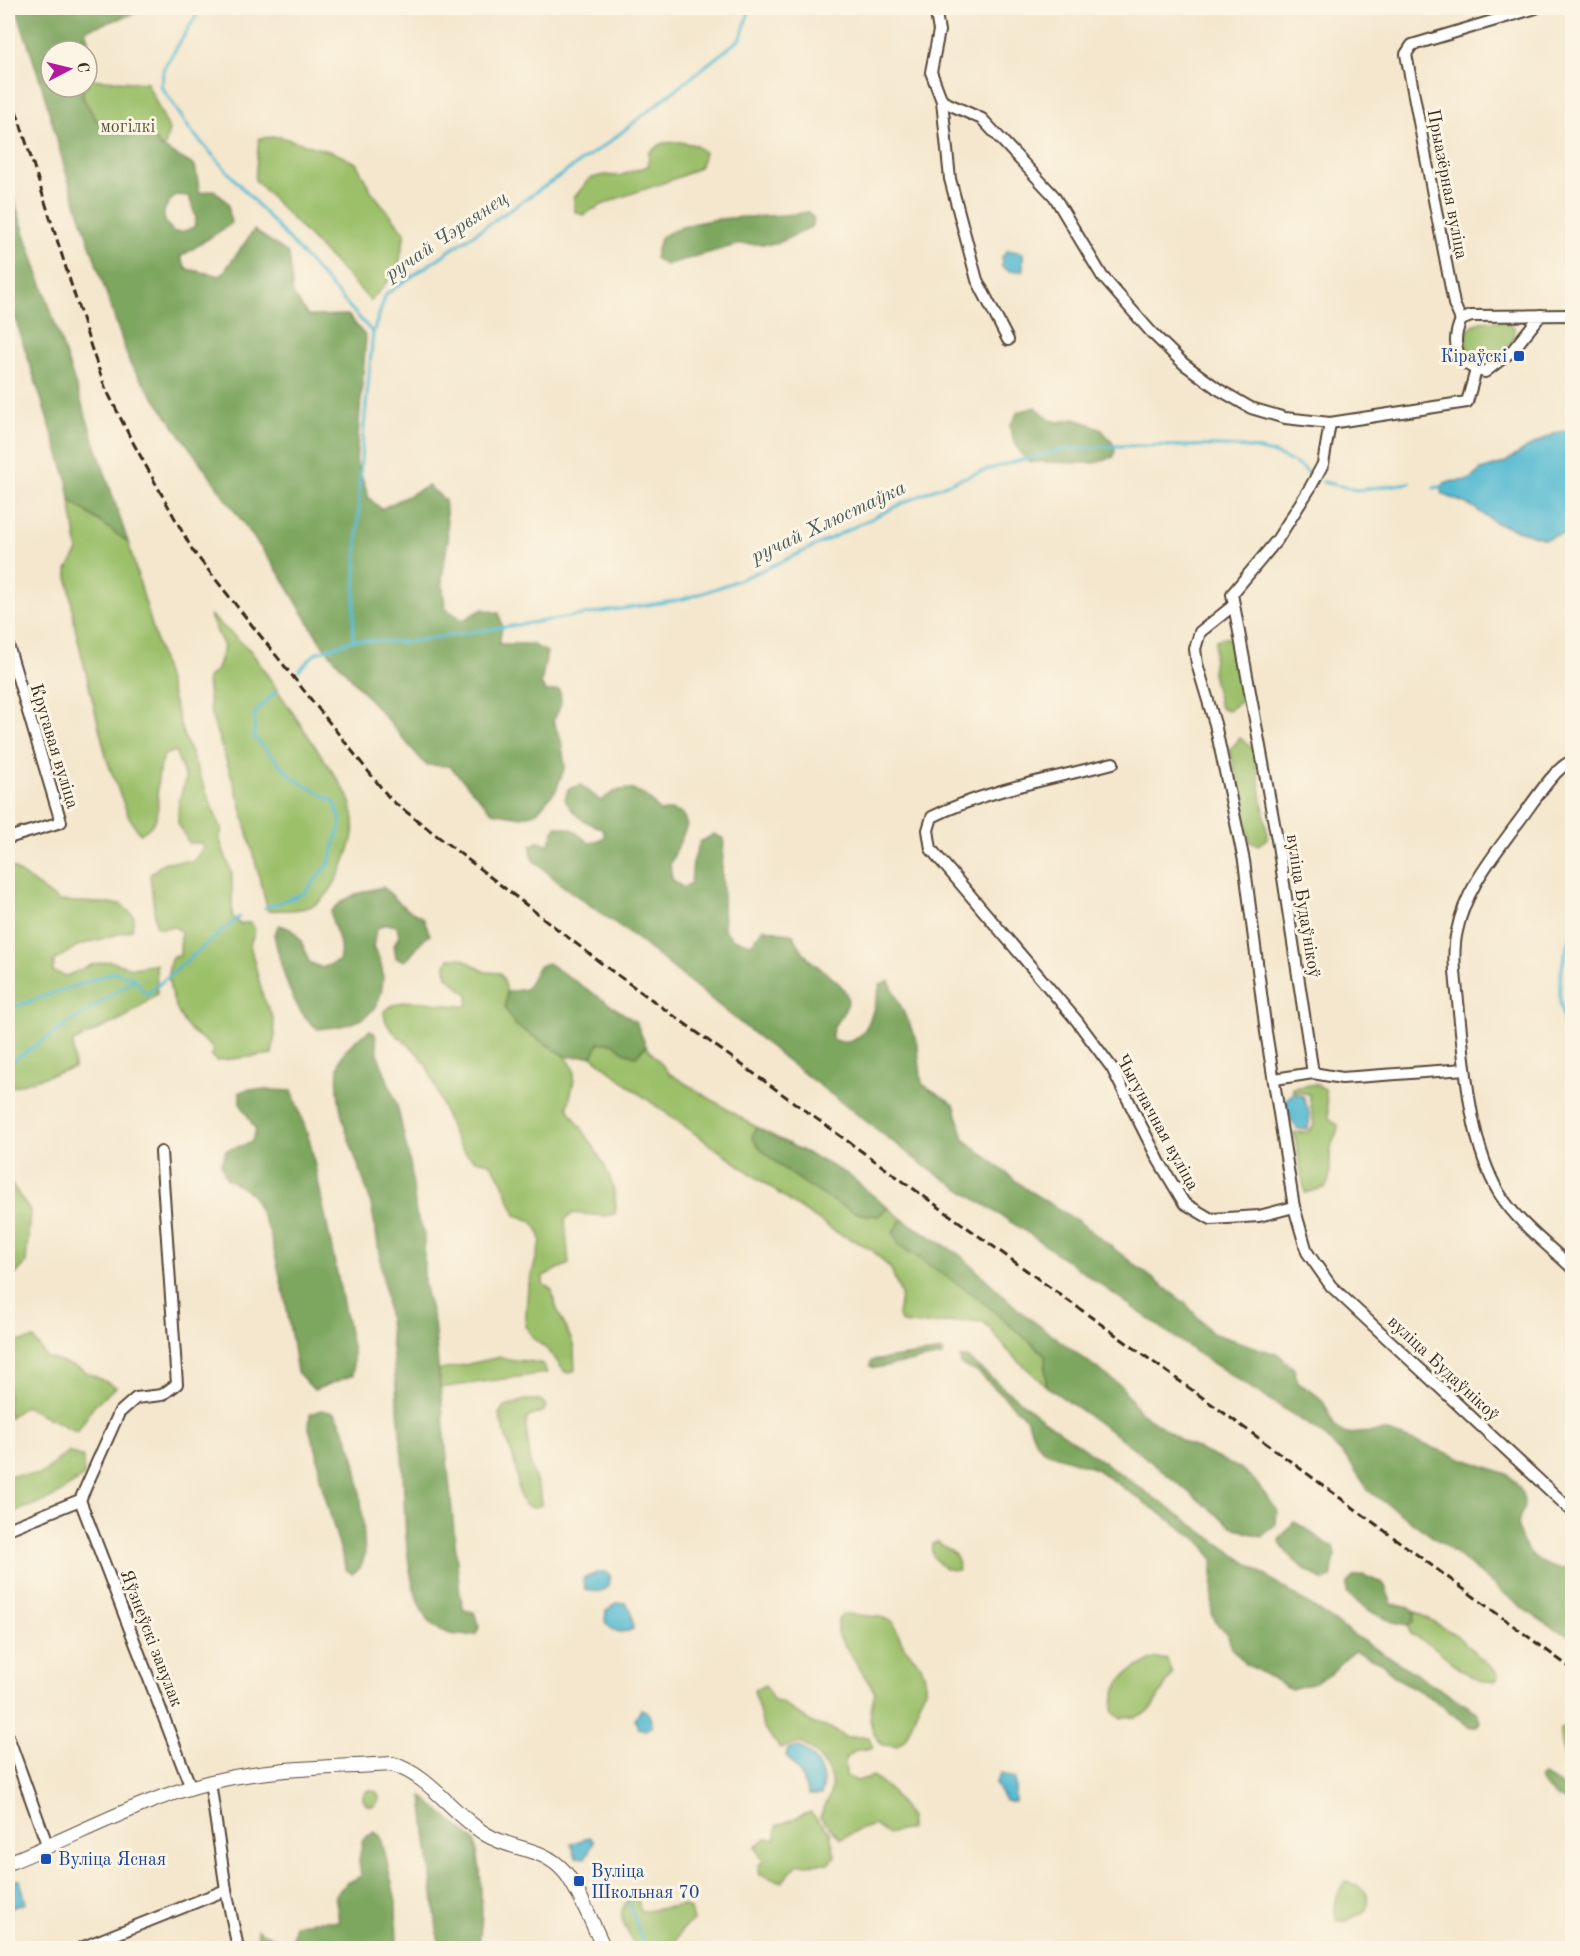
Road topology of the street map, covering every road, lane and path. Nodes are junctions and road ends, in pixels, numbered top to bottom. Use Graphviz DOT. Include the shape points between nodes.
graph roads {
  1 [pos="935,8"];
  2 [pos="1536,8"];
  3 [pos="942,101"];
  4 [pos="1541,315"];
  5 [pos="1572,315"];
  6 [pos="1461,320"];
  7 [pos="1008,340"];
  8 [pos="1476,370"];
  9 [pos="1330,423"];
  10 [pos="1233,600"];
  11 [pos="8,645"];
  12 [pos="13,680"];
  13 [pos="1572,761"];
  14 [pos="1113,763"];
  15 [pos="8,838"];
  16 [pos="1465,1069"];
  17 [pos="1313,1073"];
  18 [pos="1275,1079"];
  19 [pos="161,1152"];
  20 [pos="1294,1207"];
  21 [pos="1572,1268"];
  22 [pos="81,1500"];
  23 [pos="1572,1511"];
  24 [pos="8,1529"];
  25 [pos="8,1736"];
  26 [pos="210,1782"];
  27 [pos="191,1788"];
  28 [pos="48,1847"];
  29 [pos="8,1863"];
  30 [pos="225,1890"];
  31 [pos="81,1948"];
  32 [pos="238,1948"];
  33 [pos="604,1948"];
  1 -- 3 [label="street" via="939,31 932,72"];
  2 -- 6 [label="street, Прыазёрная вуліца" via="1412,45 1406,54 1454,304"];
  3 -- 7 [label="street" via="961,226 977,280"];
  3 -- 9 [label="street" via="982,119 1054,196 1102,276 1184,364 1251,408 1285,418"];
  4 -- 5 [label="street"];
  4 -- 6 [label="street" via="1471,316"];
  4 -- 8 [label="street" via="1512,351 1485,372"];
  6 -- 8 [label="street, Прыазёрная вуліца" via="1455,333 1456,349 1460,359"];
  8 -- 9 [label="street" via="1467,402"];
  9 -- 10 [label="street" via="1323,464 1277,540"];
  10 -- 17 [label="street, вуліца Будаўнікоў" via="1278,845"];
  10 -- 18 [label="street" via="1200,632 1195,649 1244,861"];
  11 -- 12 [label="street, Кругавая вуліца"];
  12 -- 15 [label="street, Кругавая вуліца" via="61,822"];
  13 -- 16 [label="street" via="1554,776 1467,898 1456,932 1454,965"];
  14 -- 20 [label="street, Чыгуначная вуліца" via="978,797 932,817 928,830 931,849 1112,1068 1184,1203 1212,1219 1259,1216"];
  16 -- 17 [label="street" via="1342,1078"];
  16 -- 21 [label="street" via="1480,1145 1500,1194 1521,1220"];
  17 -- 18 [label="street"];
  18 -- 20 [label="street"];
  19 -- 22 [label="street" via="177,1384 162,1395 136,1398 119,1413"];
  20 -- 23 [label="street, вуліца Будаўнікоў" via="1307,1252 1331,1286"];
  22 -- 24 [label="street"];
  22 -- 27 [label="street, Яўзнеўскі завулак"];
  25 -- 28 [label="street"];
  26 -- 27 [label="street"];
  26 -- 30 [label="street"];
  26 -- 33 [label="street" via="260,1773 392,1764 402,1767 487,1834 546,1854 566,1873"];
  27 -- 28 [label="street"];
  28 -- 29 [label="street"];
  30 -- 31 [label="street"];
  30 -- 32 [label="street"];
}
